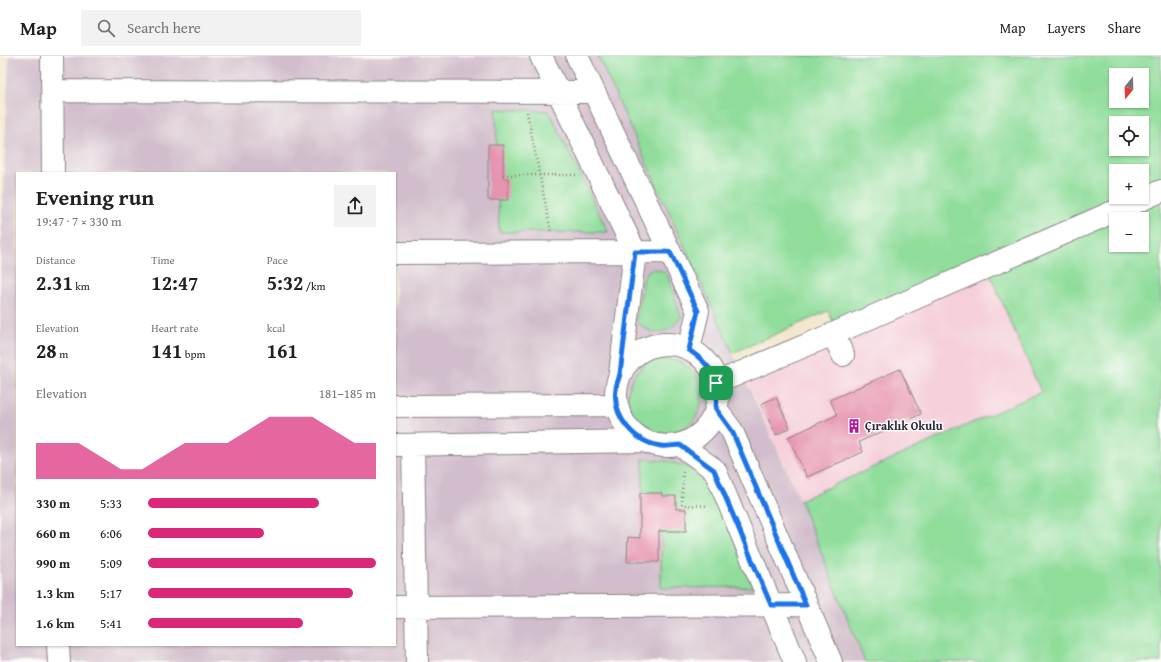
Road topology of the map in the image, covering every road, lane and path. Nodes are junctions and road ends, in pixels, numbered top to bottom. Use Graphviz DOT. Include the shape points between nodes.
graph roads {
  1 [pos="52,56"];
  2 [pos="541,56"];
  3 [pos="577,56"];
  4 [pos="52,91"];
  5 [pos="558,91"];
  6 [pos="593,92"];
  7 [pos="526,106"];
  8 [pos="53,172"];
  9 [pos="503,175"];
  10 [pos="540,175"];
  11 [pos="576,175"];
  12 [pos="1161,191"];
  13 [pos="552,235"];
  14 [pos="635,252"];
  15 [pos="670,252"];
  16 [pos="396,253"];
  17 [pos="833,334"];
  18 [pos="689,350"];
  19 [pos="843,355"];
  20 [pos="620,374"];
  21 [pos="716,383"];
  22 [pos="616,405"];
  23 [pos="396,406"];
  24 [pos="716,409"];
  25 [pos="645,441"];
  26 [pos="404,445"];
  27 [pos="682,447"];
  28 [pos="730,507"];
  29 [pos="771,605"];
  30 [pos="806,605"];
  31 [pos="405,607"];
  32 [pos="58,646"];
  33 [pos="59,662"];
  34 [pos="416,662"];
  35 [pos="795,662"];
  36 [pos="831,662"];
  1 -- 4 [label="lane"];
  2 -- 5 [label="lane"];
  3 -- 6 [label="lane"];
  4 -- 5 [label="lane"];
  4 -- 8 [label="lane"];
  5 -- 6 [label="lane"];
  5 -- 14 [label="lane"];
  6 -- 15 [label="lane"];
  7 -- 10 [label="path"];
  9 -- 10 [label="path"];
  10 -- 11 [label="path"];
  10 -- 13 [label="path"];
  12 -- 17 [label="lane"];
  14 -- 15 [label="lane"];
  14 -- 16 [label="lane"];
  14 -- 20 [label="lane"];
  15 -- 18 [label="lane" via="698,311"];
  17 -- 19 [label="lane"];
  17 -- 21 [label="lane"];
  18 -- 20 [label="lane" via="672,345 656,345 641,351 629,361"];
  18 -- 21 [label="lane" via="704,360"];
  20 -- 22 [label="lane" via="616,389"];
  21 -- 24 [label="lane"];
  22 -- 23 [label="lane"];
  22 -- 25 [label="lane" via="622,420 632,432"];
  24 -- 27 [label="lane" via="708,425 696,438"];
  24 -- 30 [label="lane" via="732,431"];
  25 -- 26 [label="lane"];
  25 -- 27 [label="lane" via="662,446"];
  26 -- 31 [label="lane"];
  27 -- 28 [label="lane" via="714,470"];
  27 -- 28 [label="path" via="682,505"];
  28 -- 29 [label="lane"];
  29 -- 30 [label="lane"];
  29 -- 31 [label="lane"];
  29 -- 35 [label="lane"];
  30 -- 36 [label="lane"];
  31 -- 34 [label="lane"];
  32 -- 33 [label="lane"];
}
